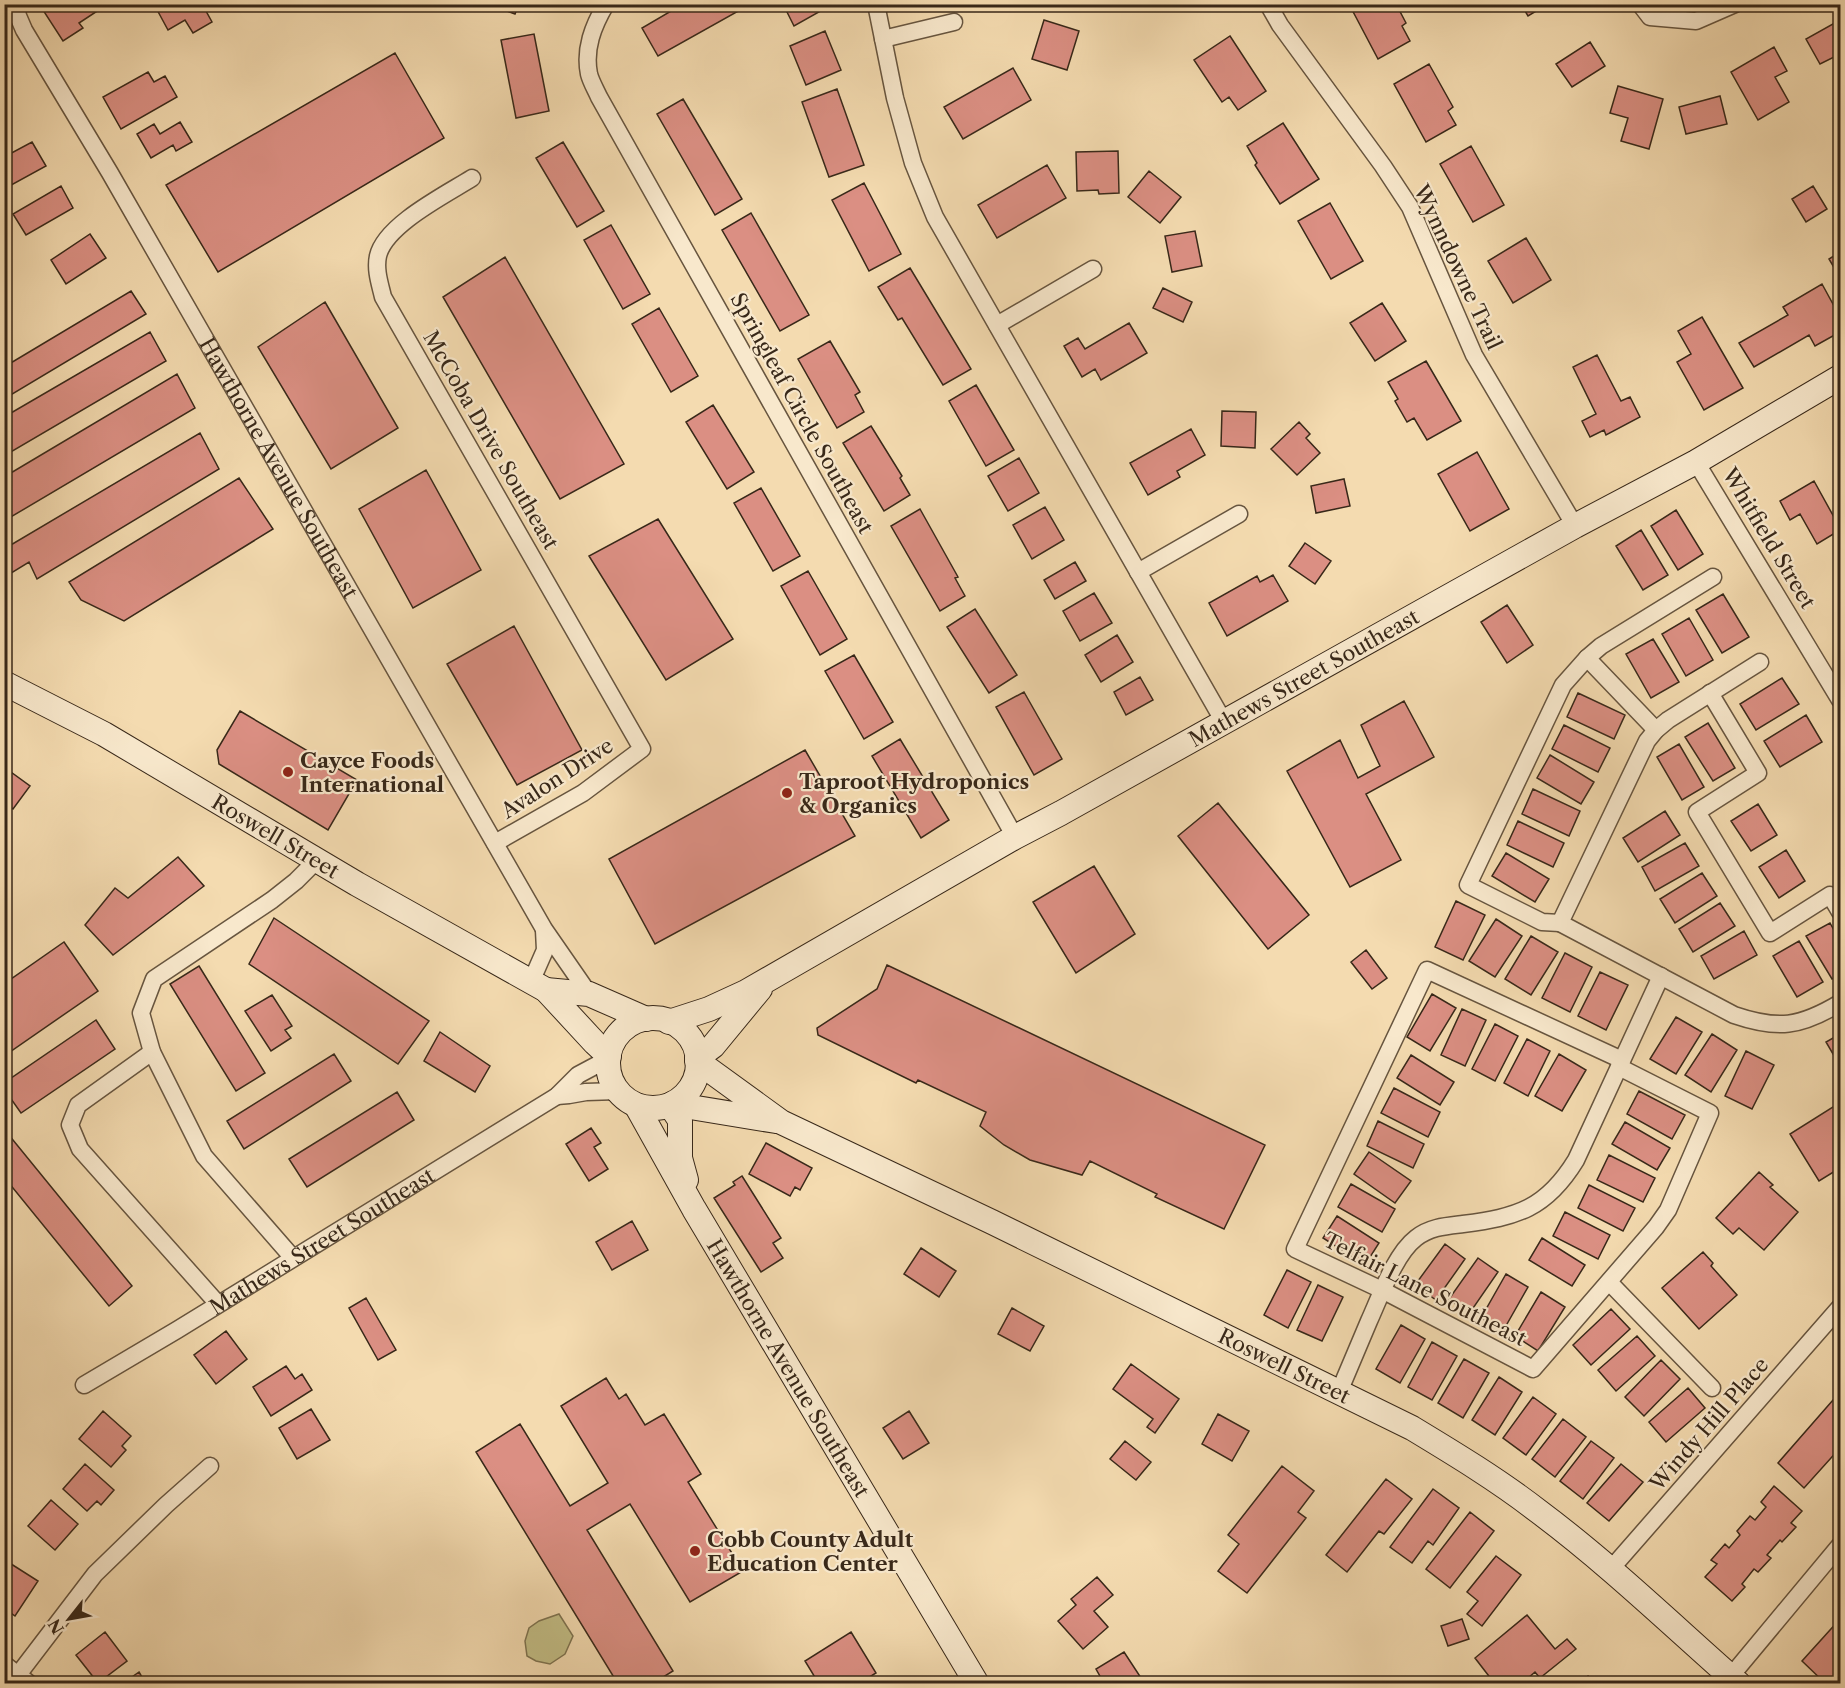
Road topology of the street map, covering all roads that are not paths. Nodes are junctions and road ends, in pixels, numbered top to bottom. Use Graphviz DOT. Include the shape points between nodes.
graph roads {
  1 [pos="16,4"];
  2 [pos="606,4"];
  3 [pos="876,4"];
  4 [pos="1268,4"];
  5 [pos="1640,4"];
  6 [pos="1735,4"];
  7 [pos="954,22"];
  8 [pos="883,39"];
  9 [pos="472,178"];
  10 [pos="1094,269"];
  11 [pos="998,325"];
  12 [pos="1840,376"];
  13 [pos="1696,462"];
  14 [pos="1239,514"];
  15 [pos="1575,526"];
  16 [pos="1138,572"];
  17 [pos="1713,577"];
  18 [pos="1587,658"];
  19 [pos="1760,662"];
  20 [pos="4,683"];
  21 [pos="1710,693"];
  22 [pos="1840,700"];
  23 [pos="1224,722"];
  24 [pos="1656,730"];
  25 [pos="642,749"];
  26 [pos="1015,837"];
  27 [pos="495,843"];
  28 [pos="317,860"];
  29 [pos="1840,912"];
  30 [pos="1560,922"];
  31 [pos="544,929"];
  32 [pos="1661,976"];
  33 [pos="767,981"];
  34 [pos="538,986"];
  35 [pos="589,994"];
  36 [pos="1840,1002"];
  37 [pos="658,1020"];
  38 [pos="152,1052"];
  39 [pos="609,1057"];
  40 [pos="697,1060"];
  41 [pos="1621,1064"];
  42 [pos="557,1096"];
  43 [pos="627,1098"];
  44 [pos="671,1104"];
  45 [pos="781,1122"];
  46 [pos="694,1209"];
  47 [pos="293,1258"];
  48 [pos="1609,1282"];
  49 [pos="1382,1290"];
  50 [pos="218,1304"];
  51 [pos="1840,1307"];
  52 [pos="84,1385"];
  53 [pos="1712,1388"];
  54 [pos="1339,1392"];
  55 [pos="210,1466"];
  56 [pos="1840,1545"];
  57 [pos="1610,1570"];
  58 [pos="16,1676"];
  59 [pos="1735,1680"];
  60 [pos="974,1682"];
  1 -- 27 [label="street, Hawthorne Avenue Southeast" via="24,30"];
  2 -- 26 [label="street, Springleaf Circle Southeast" via="594,24 588,52 590,75 599,97"];
  3 -- 8 [label="street"];
  4 -- 15 [label="street, Wynndowne Trail" via="1410,207 1473,355"];
  5 -- 6 [label="street" via="1650,17 1696,21"];
  7 -- 8 [label="street"];
  8 -- 11 [label="street" via="913,163 936,217"];
  9 -- 25 [label="street, McCoba Drive Southeast" via="403,222 384,241 377,272 383,297"];
  10 -- 11 [label="street"];
  11 -- 16 [label="street"];
  12 -- 13 [label="street, Mathews Street Southeast"];
  13 -- 15 [label="street, Mathews Street Southeast"];
  13 -- 22 [label="street, Whitfield Street"];
  14 -- 16 [label="street"];
  15 -- 23 [label="street, Mathews Street Southeast"];
  16 -- 23 [label="street"];
  17 -- 18 [label="street"];
  18 -- 24 [label="street"];
  18 -- 30 [label="street" via="1563,684 1468,885 1542,922"];
  19 -- 21 [label="street"];
  20 -- 28 [label="street, Roswell Street" via="104,734"];
  21 -- 24 [label="street"];
  21 -- 29 [label="street" via="1758,773 1697,812 1770,933 1830,895"];
  23 -- 26 [label="street, Mathews Street Southeast"];
  24 -- 30 [label="street" via="1647,741"];
  25 -- 27 [label="street, Avalon Drive" via="583,793"];
  26 -- 33 [label="street, Mathews Street Southeast"];
  27 -- 31 [label="street, Hawthorne Avenue Southeast"];
  28 -- 34 [label="street, Roswell Street"];
  28 -- 38 [label="street" via="272,900 154,979 141,1013"];
  30 -- 32 [label="street"];
  31 -- 34 [label="street" via="545,950"];
  31 -- 35 [label="street, Hawthorne Avenue Southeast"];
  32 -- 36 [label="street" via="1734,1015 1767,1024 1802,1022"];
  32 -- 41 [label="street"];
  33 -- 37 [label="street, Mathews Street Southeast" via="692,1016"];
  33 -- 40 [label="street, Mathews Street Southeast"];
  34 -- 35 [label="street, Roswell Street"];
  34 -- 39 [label="street, Roswell Street"];
  35 -- 37 [label="street, Roswell Street"];
  37 -- 39 [label="street" via="635,1022 625,1028 611,1046"];
  37 -- 40 [label="street" via="680,1028 688,1036"];
  38 -- 47 [label="street" via="204,1156"];
  38 -- 50 [label="street" via="78,1106 70,1125 80,1149"];
  39 -- 42 [label="street, Mathews Street Southeast" via="578,1075"];
  39 -- 43 [label="street" via="612,1081"];
  40 -- 44 [label="street" via="689,1090"];
  40 -- 45 [label="street, Roswell Street"];
  41 -- 48 [label="street, Telfair Lane Southeast" via="1710,1113 1668,1210"];
  41 -- 49 [label="street" via="1576,1160 1554,1190 1534,1206 1510,1216 1425,1232 1405,1250"];
  41 -- 49 [label="street, Telfair Lane Southeast" via="1427,970 1295,1249"];
  42 -- 43 [label="street, Mathews Street Southeast" via="586,1092"];
  42 -- 47 [label="street, Mathews Street Southeast"];
  43 -- 44 [label="street" via="648,1108"];
  43 -- 46 [label="street, Hawthorne Avenue Southeast"];
  44 -- 45 [label="street, Roswell Street"];
  44 -- 46 [label="street, Hawthorne Avenue Southeast" via="680,1120 680,1158"];
  45 -- 54 [label="street, Roswell Street"];
  46 -- 60 [label="street, Hawthorne Avenue Southeast"];
  47 -- 50 [label="street, Mathews Street Southeast"];
  48 -- 49 [label="street, Telfair Lane Southeast" via="1533,1369"];
  48 -- 53 [label="street"];
  49 -- 54 [label="street"];
  50 -- 52 [label="street, Mathews Street Southeast"];
  51 -- 57 [label="street, Windy Hill Place"];
  54 -- 57 [label="street, Roswell Street" via="1412,1428 1464,1460 1539,1511"];
  55 -- 58 [label="street" via="95,1574"];
  56 -- 59 [label="street"];
  57 -- 59 [label="street, Roswell Street"];
}
